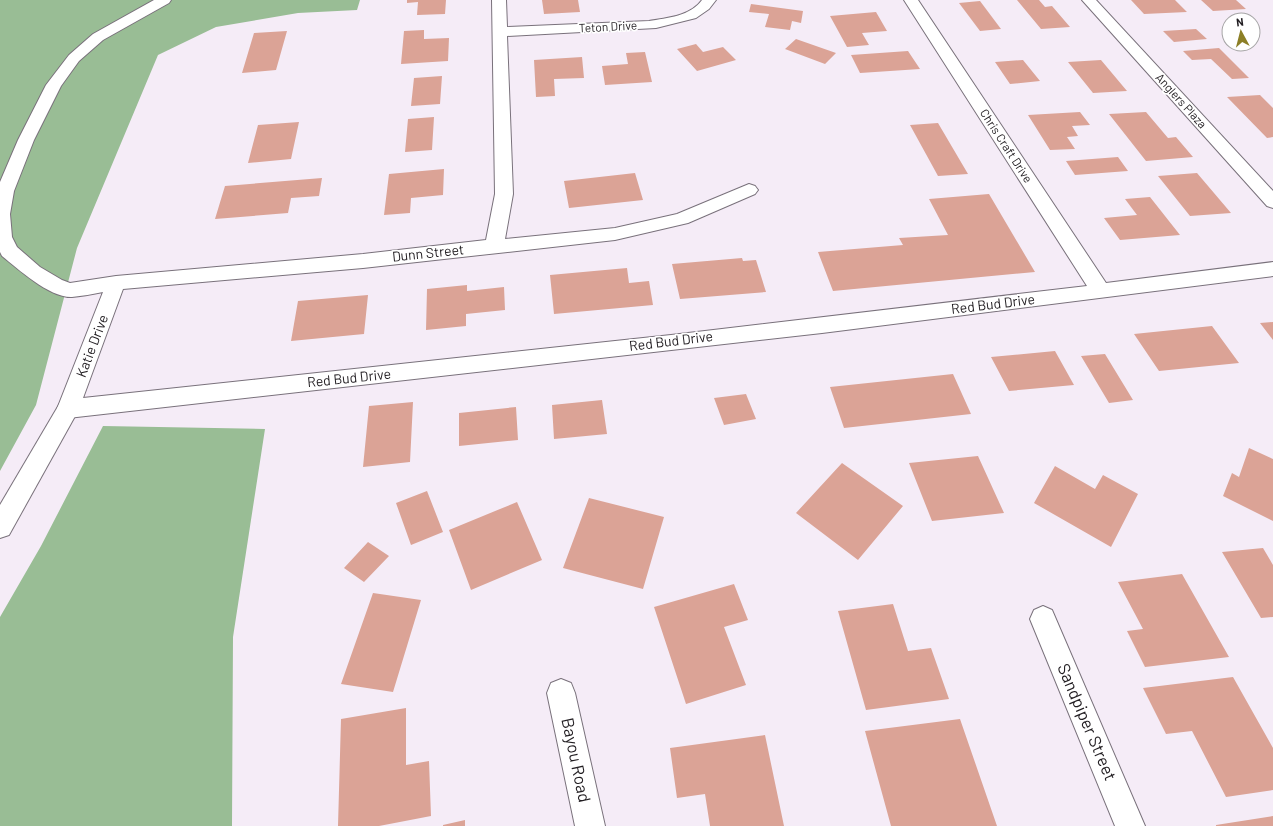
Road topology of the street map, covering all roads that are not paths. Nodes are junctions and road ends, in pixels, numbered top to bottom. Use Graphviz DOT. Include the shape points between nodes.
graph roads {
  1 [pos="164,0"];
  2 [pos="499,0"];
  3 [pos="709,0"];
  4 [pos="911,0"];
  5 [pos="1089,0"];
  6 [pos="500,32"];
  7 [pos="750,190"];
  8 [pos="1273,202"];
  9 [pos="494,246"];
  10 [pos="1273,269"];
  11 [pos="116,283"];
  12 [pos="1101,291"];
  13 [pos="68,409"];
  14 [pos="0,527"];
  15 [pos="1043,619"];
  16 [pos="561,693"];
  17 [pos="590,826"];
  18 [pos="1130,826"];
  1 -- 11 [label="street, Dunn Street" via="98,37 74,58 44,103 16,161 5,191 1,214 3,237 9,250 33,272 55,285 70,290"];
  2 -- 6 [label="street"];
  3 -- 6 [label="street, Teton Drive" via="698,12 656,24"];
  4 -- 12 [label="street, Chris Craft Drive"];
  5 -- 8 [label="street, Anglers Plaza"];
  6 -- 9 [label="street" via="504,194"];
  7 -- 9 [label="street, Dunn Street" via="682,219 615,234"];
  9 -- 11 [label="street, Dunn Street"];
  10 -- 12 [label="street, Red Bud Drive"];
  11 -- 13 [label="street, Katie Drive"];
  12 -- 13 [label="street, Red Bud Drive"];
  13 -- 14 [label="street, Katie Drive"];
  15 -- 18 [label="street, Sandpiper Street"];
  16 -- 17 [label="street, Bayou Road"];
}
